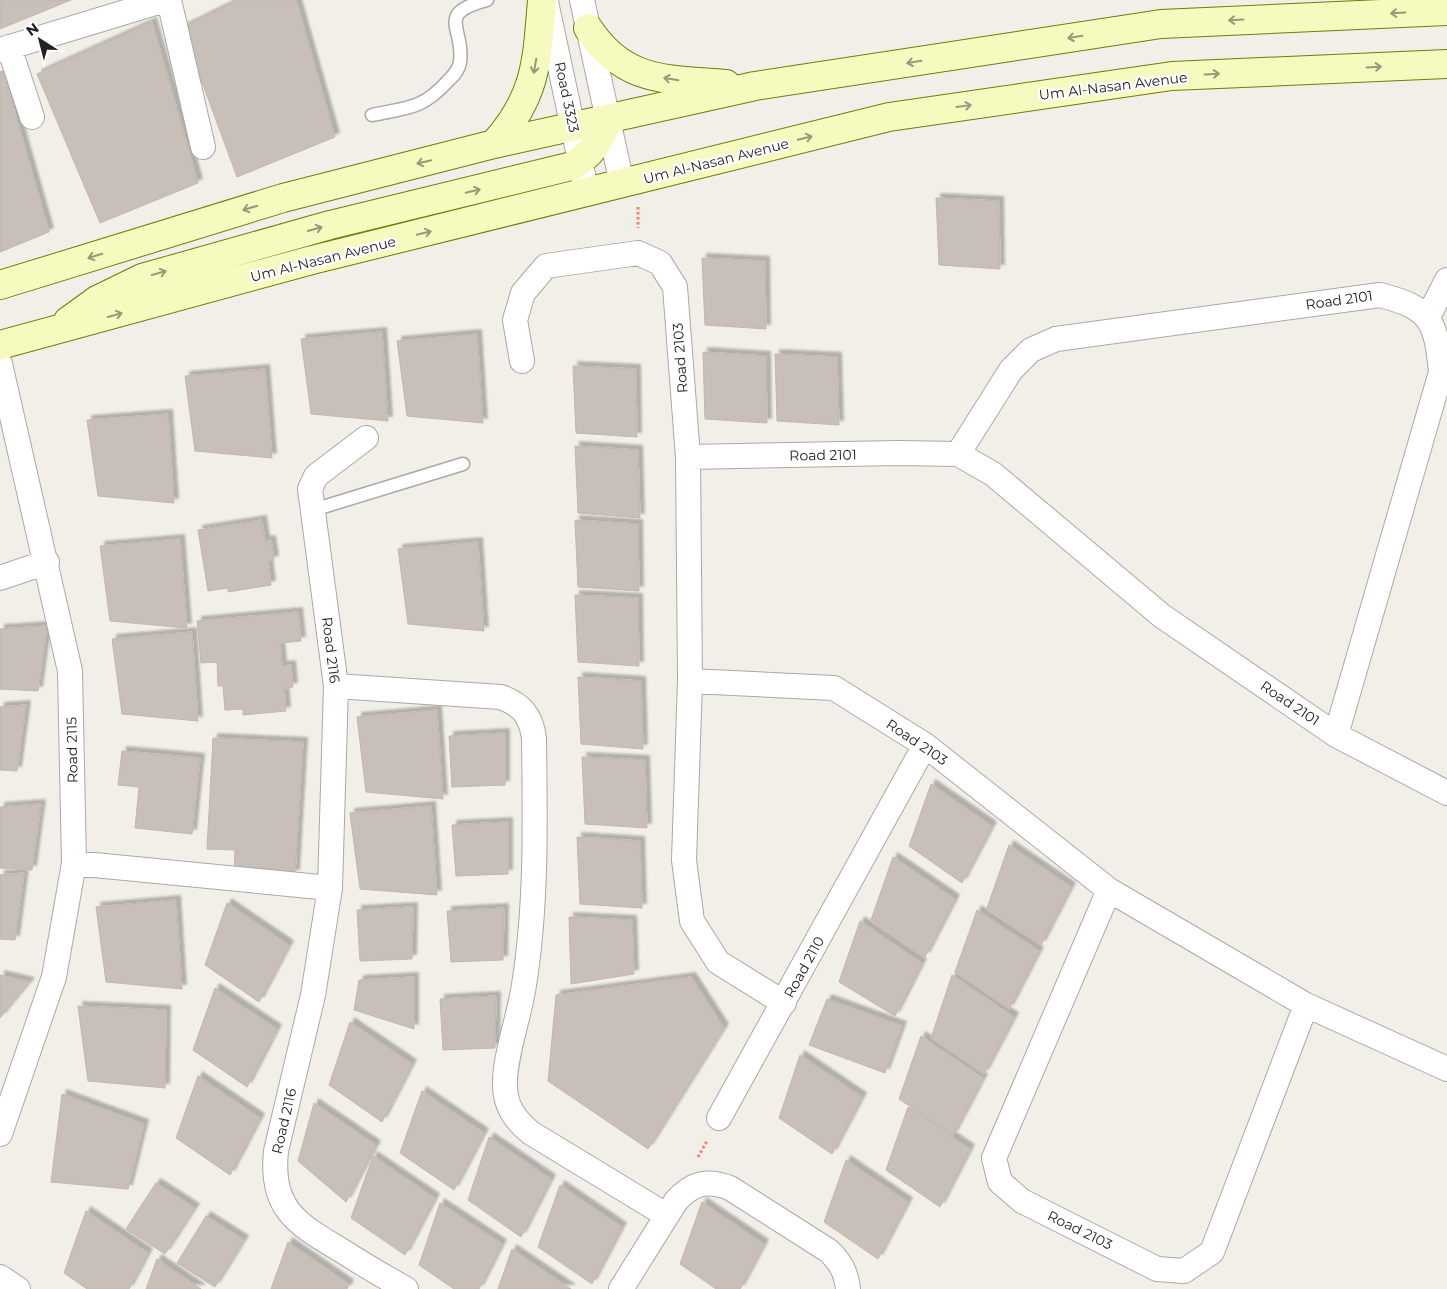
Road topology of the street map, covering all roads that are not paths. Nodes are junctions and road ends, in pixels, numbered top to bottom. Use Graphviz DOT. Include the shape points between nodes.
graph roads {
  1 [pos="165,0"];
  2 [pos="169,0"];
  3 [pos="487,0"];
  4 [pos="544,0"];
  5 [pos="582,0"];
  6 [pos="1447,11"];
  7 [pos="588,28"];
  8 [pos="5,49"];
  9 [pos="1447,64"];
  10 [pos="755,86"];
  11 [pos="372,115"];
  12 [pos="32,117"];
  13 [pos="607,119"];
  14 [pos="574,126"];
  15 [pos="494,144"];
  16 [pos="203,147"];
  17 [pos="581,161"];
  18 [pos="622,184"];
  19 [pos="587,193"];
  20 [pos="1447,280"];
  21 [pos="0,285"];
  22 [pos="1428,317"];
  23 [pos="56,331"];
  24 [pos="0,345"];
  25 [pos="522,361"];
  26 [pos="0,364"];
  27 [pos="366,438"];
  28 [pos="958,454"];
  29 [pos="688,457"];
  30 [pos="463,464"];
  31 [pos="313,510"];
  32 [pos="47,562"];
  33 [pos="0,578"];
  34 [pos="690,680"];
  35 [pos="336,686"];
  36 [pos="1336,735"];
  37 [pos="925,745"];
  38 [pos="1447,793"];
  39 [pos="74,863"];
  40 [pos="330,888"];
  41 [pos="1109,890"];
  42 [pos="784,1003"];
  43 [pos="1306,1005"];
  44 [pos="1447,1069"];
  45 [pos="719,1118"];
  46 [pos="0,1134"];
  47 [pos="666,1216"];
  48 [pos="0,1277"];
  49 [pos="18,1289"];
  50 [pos="406,1289"];
  51 [pos="622,1289"];
  52 [pos="848,1289"];
  1 -- 8 [label="street"];
  2 -- 16 [label="street"];
  3 -- 11 [label="lane" via="459,12 456,28 460,62 455,74 437,93 418,106"];
  4 -- 14 [label="street, Road 3323"];
  4 -- 15 [label="main road, one-way" via="530,88 513,120"];
  5 -- 7 [label="street"];
  6 -- 10 [label="main road, one-way" via="1161,24"];
  10 -- 7 [label="main road, one-way" via="645,75 611,57"];
  7 -- 13 [label="street"];
  8 -- 12 [label="street"];
  18 -- 9 [label="main road, Um Al-Nasan Avenue, one-way" via="908,114 1172,76"];
  10 -- 13 [label="main road"];
  13 -- 14 [label="main road"];
  13 -- 17 [label="main road" via="598,143"];
  13 -- 18 [label="street"];
  14 -- 15 [label="main road"];
  14 -- 17 [label="street, Road 3323"];
  15 -- 21 [label="main road, one-way" via="283,198"];
  17 -- 19 [label="street, Road 3323"];
  23 -- 17 [label="main road, one-way" via="97,300 142,278 330,225 553,173"];
  18 -- 19 [label="main road, Um Al-Nasan Avenue"];
  23 -- 19 [label="main road, Um Al-Nasan Avenue, one-way" via="312,260"];
  20 -- 22 [label="street"];
  22 -- 28 [label="street, Road 2101" via="1406,302 1380,295 1056,339 1030,350 1010,370"];
  22 -- 36 [label="street, Road 2101" via="1438,342 1441,372"];
  23 -- 24 [label="main road, Um Al-Nasan Avenue"];
  25 -- 29 [label="street, Road 2103" via="515,320 523,292 546,266 638,253 660,263 675,287"];
  26 -- 32 [label="street, Road 2115"];
  27 -- 31 [label="street, Road 2116" via="316,476 310,489"];
  28 -- 29 [label="street, Road 2101"];
  28 -- 36 [label="street, Road 2101" via="993,474 1162,616"];
  29 -- 34 [label="street, Road 2103"];
  30 -- 31 [label="lane"];
  31 -- 35 [label="street, Road 2116"];
  32 -- 33 [label="street"];
  32 -- 39 [label="street, Road 2115" via="70,671"];
  34 -- 37 [label="street, Road 2103" via="834,688"];
  34 -- 42 [label="street, Road 2103" via="684,860 692,921 718,962"];
  35 -- 40 [label="street, Road 2116"];
  35 -- 47 [label="street" via="502,697 515,702 526,712 534,738 534,871 524,985 504,1084 506,1098 519,1124 531,1133"];
  36 -- 38 [label="street, Road 2101"];
  37 -- 41 [label="street, Road 2103"];
  37 -- 42 [label="street, Road 2110"];
  39 -- 40 [label="street"];
  39 -- 46 [label="street, Road 2115" via="54,977"];
  40 -- 50 [label="street, Road 2116" via="313,996 273,1172 288,1213 304,1228"];
  41 -- 43 [label="street, Road 2103"];
  41 -- 43 [label="street, Road 2103" via="994,1158 1000,1182 1022,1202 1157,1269 1184,1271 1212,1252"];
  42 -- 45 [label="street, Road 2110"];
  43 -- 44 [label="street, Road 2103"];
  47 -- 51 [label="street"];
  47 -- 52 [label="street" via="686,1189 700,1183 716,1183 730,1188 829,1251 847,1275"];
  48 -- 49 [label="street"];
}
